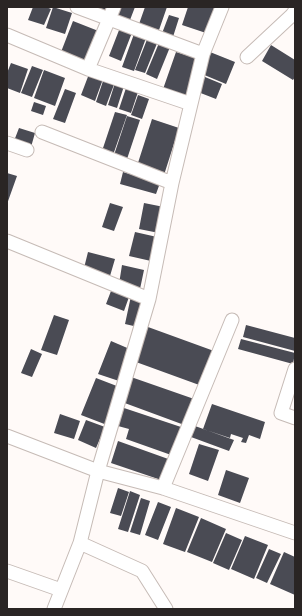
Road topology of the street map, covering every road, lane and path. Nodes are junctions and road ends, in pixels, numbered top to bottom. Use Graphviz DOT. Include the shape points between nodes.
graph roads {
  1 [pos="77,7"];
  2 [pos="222,7"];
  3 [pos="295,11"];
  4 [pos="112,13"];
  5 [pos="7,35"];
  6 [pos="203,54"];
  7 [pos="247,57"];
  8 [pos="88,69"];
  9 [pos="191,104"];
  10 [pos="42,132"];
  11 [pos="7,143"];
  12 [pos="27,150"];
  13 [pos="172,183"];
  14 [pos="7,241"];
  15 [pos="148,299"];
  16 [pos="232,320"];
  17 [pos="295,369"];
  18 [pos="295,418"];
  19 [pos="7,436"];
  20 [pos="98,471"];
  21 [pos="164,488"];
  22 [pos="295,533"];
  23 [pos="80,543"];
  24 [pos="7,571"];
  25 [pos="61,590"];
  26 [pos="54,609"];
  27 [pos="166,609"];
  1 -- 4 [label="street"];
  2 -- 6 [label="street"];
  3 -- 7 [label="street"];
  4 -- 6 [label="street"];
  4 -- 8 [label="street"];
  5 -- 8 [label="street"];
  6 -- 9 [label="street"];
  8 -- 9 [label="street"];
  9 -- 13 [label="street"];
  10 -- 13 [label="street"];
  11 -- 12 [label="street"];
  13 -- 15 [label="street"];
  14 -- 15 [label="street"];
  15 -- 20 [label="street"];
  16 -- 21 [label="street"];
  17 -- 18 [label="street" via="281,413"];
  19 -- 20 [label="street"];
  20 -- 21 [label="street"];
  20 -- 23 [label="street"];
  21 -- 22 [label="street"];
  23 -- 25 [label="street"];
  23 -- 27 [label="street" via="142,570"];
  24 -- 25 [label="street"];
  25 -- 26 [label="street"];
}
